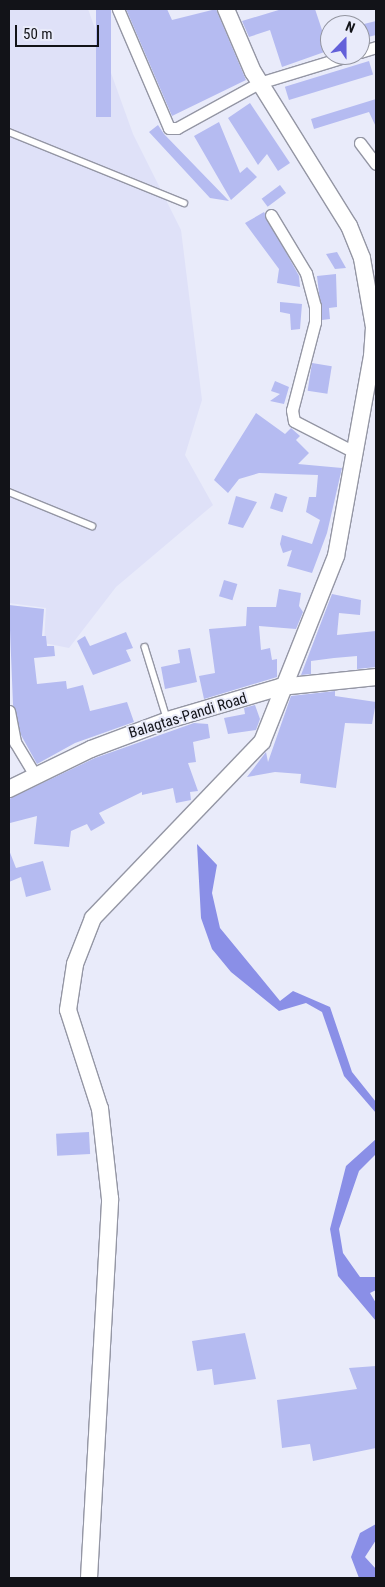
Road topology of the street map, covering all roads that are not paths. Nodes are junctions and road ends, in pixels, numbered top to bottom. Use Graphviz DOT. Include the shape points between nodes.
graph roads {
  1 [pos="118,9"];
  2 [pos="226,9"];
  3 [pos="320,64"];
  4 [pos="259,83"];
  5 [pos="9,132"];
  6 [pos="360,143"];
  7 [pos="376,164"];
  8 [pos="184,203"];
  9 [pos="271,216"];
  10 [pos="354,452"];
  11 [pos="9,492"];
  12 [pos="92,526"];
  13 [pos="145,647"];
  14 [pos="376,678"];
  15 [pos="280,687"];
  16 [pos="9,711"];
  17 [pos="168,720"];
  18 [pos="36,777"];
  19 [pos="9,789"];
  20 [pos="89,1578"];
  1 -- 4 [label="street" via="169,128 177,128"];
  2 -- 4 [label="street"];
  3 -- 4 [label="street"];
  4 -- 10 [label="street" via="349,226 362,258 374,327"];
  5 -- 8 [label="lane"];
  6 -- 7 [label="street"];
  9 -- 10 [label="street" via="306,273 315,306 316,322 292,410 294,421"];
  10 -- 15 [label="street" via="336,556"];
  11 -- 12 [label="lane"];
  13 -- 17 [label="lane"];
  14 -- 15 [label="street, Balagtas-Pandi Road"];
  15 -- 17 [label="street, Balagtas-Pandi Road"];
  15 -- 20 [label="street" via="262,742 93,918 75,964 68,1010 100,1108 110,1199"];
  16 -- 18 [label="street" via="15,742"];
  17 -- 18 [label="street, Balagtas-Pandi Road" via="91,749"];
  18 -- 19 [label="street, Balagtas-Pandi Road"];
}
